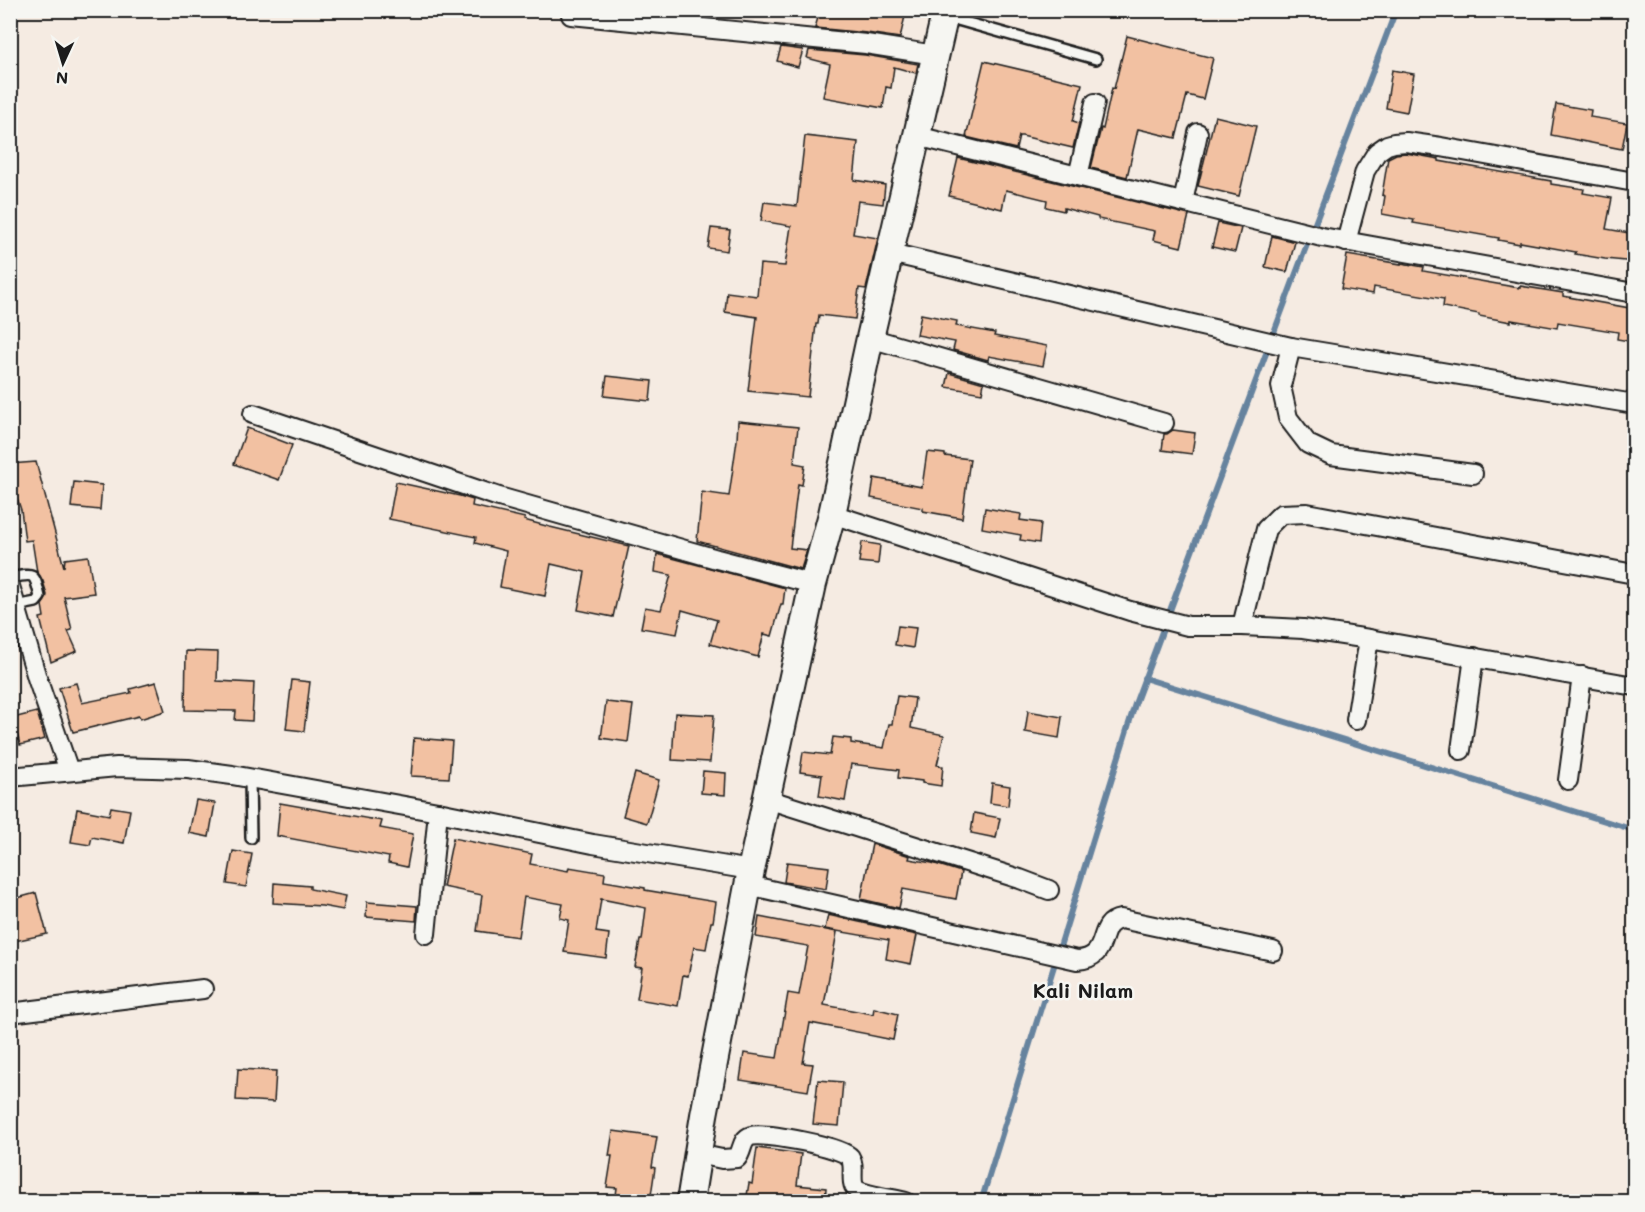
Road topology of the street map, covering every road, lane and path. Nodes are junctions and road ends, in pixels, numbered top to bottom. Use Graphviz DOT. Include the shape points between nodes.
graph roads {
  1 [pos="946,14"];
  2 [pos="571,15"];
  3 [pos="935,55"];
  4 [pos="1096,59"];
  5 [pos="1095,103"];
  6 [pos="1198,133"];
  7 [pos="917,136"];
  8 [pos="1078,176"];
  9 [pos="1635,182"];
  10 [pos="1183,202"];
  11 [pos="1346,242"];
  12 [pos="890,254"];
  13 [pos="1635,293"];
  14 [pos="870,338"];
  15 [pos="1291,347"];
  16 [pos="1635,404"];
  17 [pos="253,414"];
  18 [pos="1164,423"];
  19 [pos="1473,474"];
  20 [pos="832,514"];
  21 [pos="1635,574"];
  22 [pos="10,578"];
  23 [pos="813,584"];
  24 [pos="10,586"];
  25 [pos="16,606"];
  26 [pos="1242,626"];
  27 [pos="1369,639"];
  28 [pos="1474,657"];
  29 [pos="1582,676"];
  30 [pos="1635,686"];
  31 [pos="1356,720"];
  32 [pos="1461,750"];
  33 [pos="69,771"];
  34 [pos="10,777"];
  35 [pos="250,778"];
  36 [pos="1568,780"];
  37 [pos="767,799"];
  38 [pos="438,812"];
  39 [pos="251,838"];
  40 [pos="750,878"];
  41 [pos="1049,890"];
  42 [pos="426,934"];
  43 [pos="1273,951"];
  44 [pos="203,989"];
  45 [pos="10,1013"];
  46 [pos="698,1154"];
  47 [pos="690,1202"];
  48 [pos="906,1202"];
  1 -- 3 [label="street"];
  1 -- 4 [label="lane"];
  2 -- 3 [label="street" via="866,44"];
  3 -- 7 [label="street"];
  5 -- 8 [label="street"];
  6 -- 10 [label="street"];
  7 -- 8 [label="street"];
  7 -- 12 [label="street"];
  8 -- 10 [label="street"];
  9 -- 11 [label="street" via="1441,147 1394,143 1370,160"];
  10 -- 11 [label="street"];
  11 -- 13 [label="street"];
  12 -- 14 [label="street"];
  12 -- 15 [label="street"];
  14 -- 18 [label="street"];
  14 -- 20 [label="street"];
  15 -- 16 [label="street"];
  15 -- 19 [label="street" via="1281,386 1288,418 1308,444 1330,455"];
  17 -- 23 [label="street" via="499,497"];
  20 -- 23 [label="street"];
  20 -- 26 [label="street" via="1130,611 1188,626"];
  21 -- 26 [label="street" via="1306,513 1281,514 1266,529"];
  22 -- 25 [label="lane" via="32,576 40,597 36,602"];
  23 -- 37 [label="street"];
  24 -- 25 [label="street"];
  25 -- 33 [label="street"];
  26 -- 27 [label="street" via="1303,629"];
  27 -- 28 [label="street"];
  27 -- 31 [label="street"];
  28 -- 29 [label="street"];
  28 -- 32 [label="street"];
  29 -- 30 [label="street"];
  29 -- 36 [label="street"];
  33 -- 34 [label="street"];
  33 -- 35 [label="street" via="154,767"];
  35 -- 38 [label="street"];
  35 -- 39 [label="lane"];
  37 -- 40 [label="street"];
  37 -- 41 [label="street"];
  38 -- 40 [label="street"];
  38 -- 42 [label="street"];
  40 -- 43 [label="street" via="1077,960 1089,960 1099,950 1108,925 1122,918"];
  40 -- 46 [label="street"];
  44 -- 45 [label="street"];
  46 -- 47 [label="street"];
  46 -- 48 [label="street" via="737,1158 745,1140 757,1135 818,1145 849,1156 853,1185 863,1193"];
}
